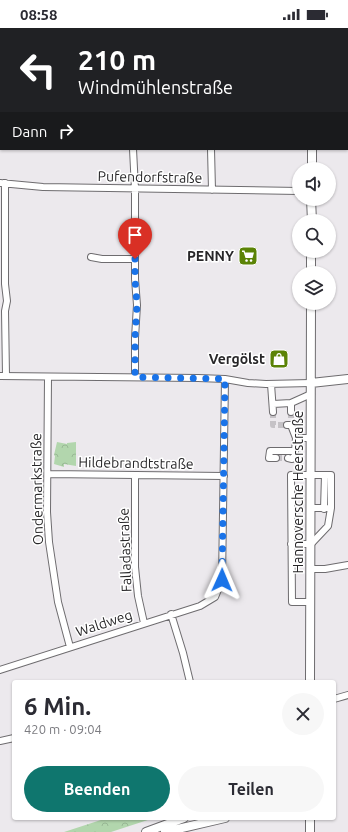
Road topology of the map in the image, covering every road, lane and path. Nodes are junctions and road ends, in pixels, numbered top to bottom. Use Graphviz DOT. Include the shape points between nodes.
graph roads {
  1 [pos="133,150"];
  2 [pos="211,150"];
  3 [pos="312,150"];
  4 [pos="312,162"];
  5 [pos="2,183"];
  6 [pos="135,189"];
  7 [pos="212,190"];
  8 [pos="292,191"];
  9 [pos="91,257"];
  10 [pos="135,259"];
  11 [pos="311,310"];
  12 [pos="3,376"];
  13 [pos="48,377"];
  14 [pos="135,377"];
  15 [pos="225,379"];
  16 [pos="348,379"];
  17 [pos="311,383"];
  18 [pos="271,384"];
  19 [pos="311,394"];
  20 [pos="291,403"];
  21 [pos="273,404"];
  22 [pos="273,412"];
  23 [pos="291,412"];
  24 [pos="290,425"];
  25 [pos="296,438"];
  26 [pos="311,438"];
  27 [pos="295,451"];
  28 [pos="276,458"];
  29 [pos="288,458"];
  30 [pos="48,474"];
  31 [pos="311,475"];
  32 [pos="136,476"];
  33 [pos="224,476"];
  34 [pos="311,508"];
  35 [pos="328,508"];
  36 [pos="291,544"];
  37 [pos="311,544"];
  38 [pos="348,565"];
  39 [pos="311,569"];
  40 [pos="311,602"];
  41 [pos="171,614"];
  42 [pos="144,623"];
  43 [pos="70,647"];
  44 [pos="0,670"];
  45 [pos="190,680"];
  46 [pos="310,680"];
  47 [pos="348,695"];
  48 [pos="336,698"];
  49 [pos="12,738"];
  50 [pos="0,741"];
  51 [pos="179,820"];
  52 [pos="216,820"];
  53 [pos="310,820"];
  54 [pos="146,832"];
  55 [pos="166,832"];
  56 [pos="310,832"];
  1 -- 6 [label="street"];
  2 -- 7 [label="street"];
  3 -- 4 [label="main road"];
  5 -- 6 [label="street, Pufendorfstraße" via="43,187"];
  5 -- 12 [label="street" via="7,301"];
  6 -- 7 [label="street, Pufendorfstraße"];
  6 -- 10 [label="street"];
  7 -- 8 [label="street, Pufendorfstraße"];
  9 -- 10 [label="street"];
  10 -- 14 [label="street"];
  11 -- 17 [label="main road, Hannoversche Heerstraße"];
  12 -- 13 [label="street"];
  13 -- 14 [label="street"];
  13 -- 30 [label="street, Ondermarkstraße"];
  14 -- 15 [label="street"];
  15 -- 18 [label="street"];
  15 -- 33 [label="street"];
  16 -- 17 [label="main road"];
  17 -- 18 [label="street"];
  17 -- 19 [label="main road, Hannoversche Heerstraße"];
  18 -- 21 [label="street"];
  19 -- 20 [label="street"];
  19 -- 26 [label="main road, Hannoversche Heerstraße"];
  20 -- 21 [label="street"];
  20 -- 23 [label="street"];
  21 -- 22 [label="street"];
  24 -- 25 [label="street"];
  25 -- 26 [label="street"];
  25 -- 27 [label="street"];
  26 -- 31 [label="main road, Hannoversche Heerstraße"];
  27 -- 28 [label="street" via="270,451 270,458"];
  27 -- 29 [label="street" via="292,459"];
  30 -- 32 [label="street, Hildebrandtstraße"];
  30 -- 43 [label="street, Ondermarkstraße" via="49,542 58,602"];
  31 -- 34 [label="main road, Hannoversche Heerstraße"];
  31 -- 35 [label="street" via="325,475"];
  31 -- 36 [label="street" via="291,475"];
  32 -- 33 [label="street, Hildebrandtstraße"];
  32 -- 42 [label="street, Falladastraße" via="135,567"];
  33 -- 41 [label="street, Waldweg" via="222,580 215,597 200,606"];
  34 -- 35 [label="street"];
  34 -- 37 [label="main road, Hannoversche Heerstraße"];
  35 -- 37 [label="street" via="328,526"];
  36 -- 37 [label="street"];
  36 -- 40 [label="street" via="292,602"];
  37 -- 39 [label="main road, Hannoversche Heerstraße"];
  38 -- 39 [label="street"];
  39 -- 40 [label="main road, Hannoversche Heerstraße"];
  40 -- 46 [label="main road, Hannoversche Heerstraße"];
  41 -- 42 [label="street, Waldweg"];
  41 -- 45 [label="street"];
  42 -- 43 [label="street, Waldweg"];
  43 -- 44 [label="street, Waldweg"];
  47 -- 48 [label="street"];
  49 -- 50 [label="street"];
  51 -- 54 [label="main road"];
  52 -- 55 [label="main road"];
  53 -- 56 [label="main road"];
}
